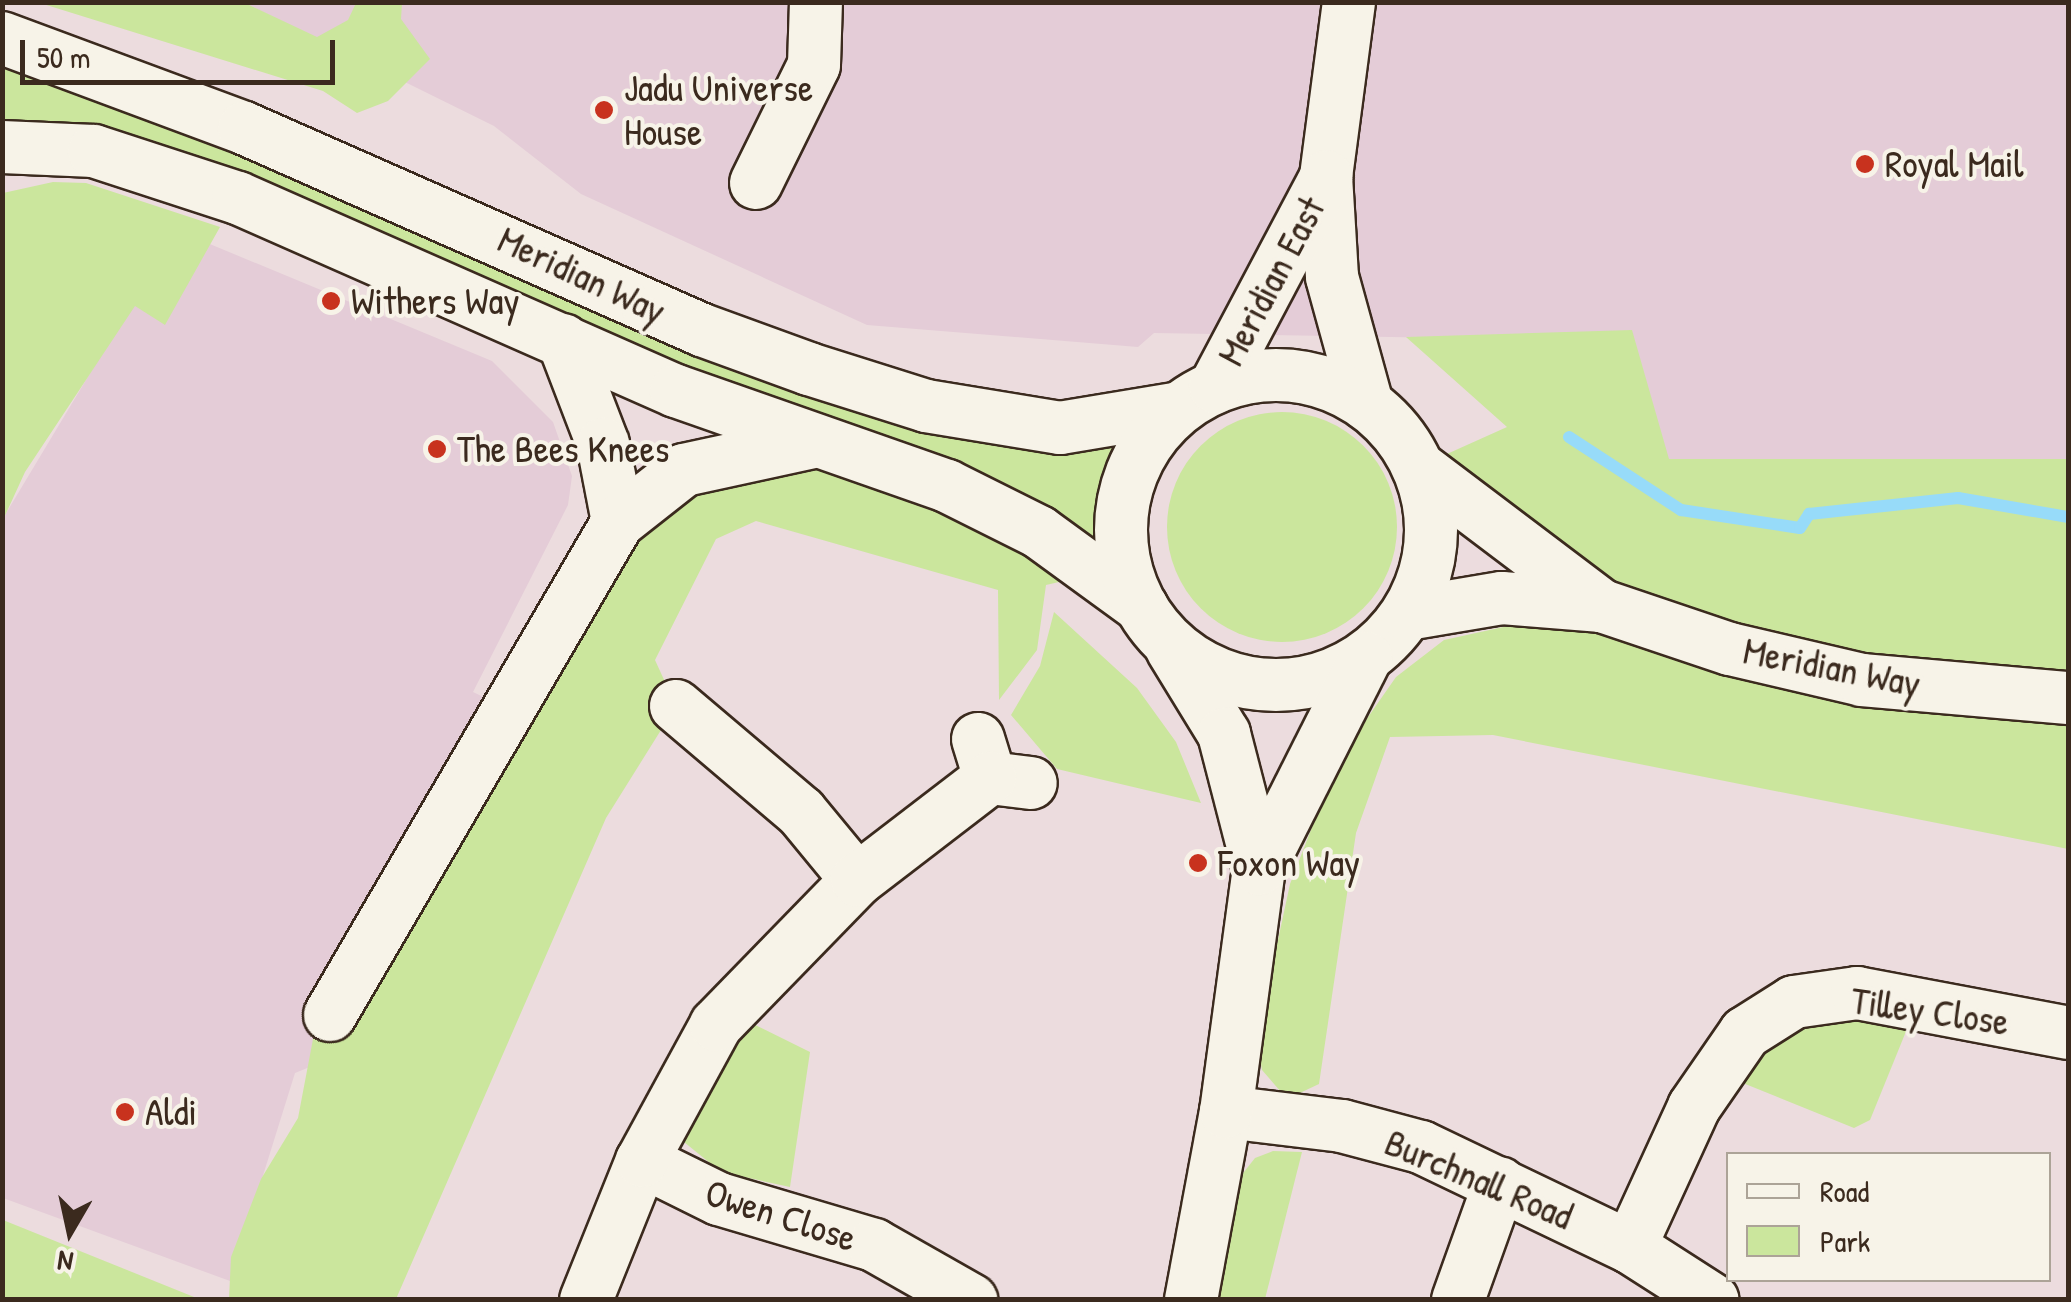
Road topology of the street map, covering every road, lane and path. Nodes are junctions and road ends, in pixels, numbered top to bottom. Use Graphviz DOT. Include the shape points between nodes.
graph roads {
  1 [pos="816,2"];
  2 [pos="1349,2"];
  3 [pos="2,38"];
  4 [pos="2,147"];
  5 [pos="1326,176"];
  6 [pos="756,183"];
  7 [pos="564,340"];
  8 [pos="1197,398"];
  9 [pos="1367,404"];
  10 [pos="814,442"];
  11 [pos="1418,467"];
  12 [pos="618,522"];
  13 [pos="1602,606"];
  14 [pos="1407,614"];
  15 [pos="1154,623"];
  16 [pos="1366,656"];
  17 [pos="2068,698"];
  18 [pos="676,706"];
  19 [pos="1000,767"];
  20 [pos="1259,869"];
  21 [pos="858,880"];
  22 [pos="330,1015"];
  23 [pos="2068,1033"];
  24 [pos="1226,1112"];
  25 [pos="642,1161"];
  26 [pos="1500,1183"];
  27 [pos="1630,1247"];
  28 [pos="586,1300"];
  29 [pos="970,1300"];
  30 [pos="1192,1300"];
  31 [pos="1458,1300"];
  32 [pos="1713,1300"];
  1 -- 6 [label="street" via="814,65"];
  2 -- 5 [label="street, Meridian East"];
  3 -- 8 [label="street, Meridian Way" via="244,128 702,330 926,406 1060,428"];
  4 -- 7 [label="street, Meridian Way" via="94,150 162,168 418,272"];
  5 -- 8 [label="street, Meridian East"];
  5 -- 9 [label="street, Meridian East" via="1332,277"];
  7 -- 10 [label="street, Meridian Way"];
  7 -- 12 [label="street" via="602,444"];
  8 -- 9 [label="street" via="1254,376 1294,375"];
  8 -- 15 [label="street" via="1139,456 1127,486 1122,548"];
  9 -- 11 [label="street" via="1397,432"];
  10 -- 12 [label="street" via="684,470"];
  10 -- 15 [label="street, Meridian Way" via="948,486 1039,532"];
  11 -- 13 [label="street, Meridian Way"];
  11 -- 14 [label="street" via="1432,527 1421,586"];
  12 -- 22 [label="street"];
  13 -- 14 [label="street, Meridian Way" via="1502,598"];
  13 -- 17 [label="street, Meridian Way" via="1730,649 1862,680"];
  14 -- 16 [label="street"];
  15 -- 16 [label="street" via="1200,666 1241,681 1284,684 1328,676"];
  15 -- 20 [label="street" via="1224,734"];
  16 -- 20 [label="street"];
  18 -- 21 [label="street" via="801,812"];
  19 -- 21 [label="street"];
  20 -- 24 [label="street"];
  21 -- 25 [label="street" via="716,1025"];
  23 -- 27 [label="street, Tilley Close" via="1857,993 1794,1002 1745,1033 1694,1107"];
  24 -- 26 [label="street, Burchnall Road" via="1380,1134"];
  24 -- 30 [label="street"];
  25 -- 28 [label="street"];
  25 -- 29 [label="street, Owen Close" via="719,1199 858,1238"];
  26 -- 27 [label="street, Burchnall Road"];
  26 -- 31 [label="street"];
  27 -- 32 [label="street, Burchnall Road"];
}
